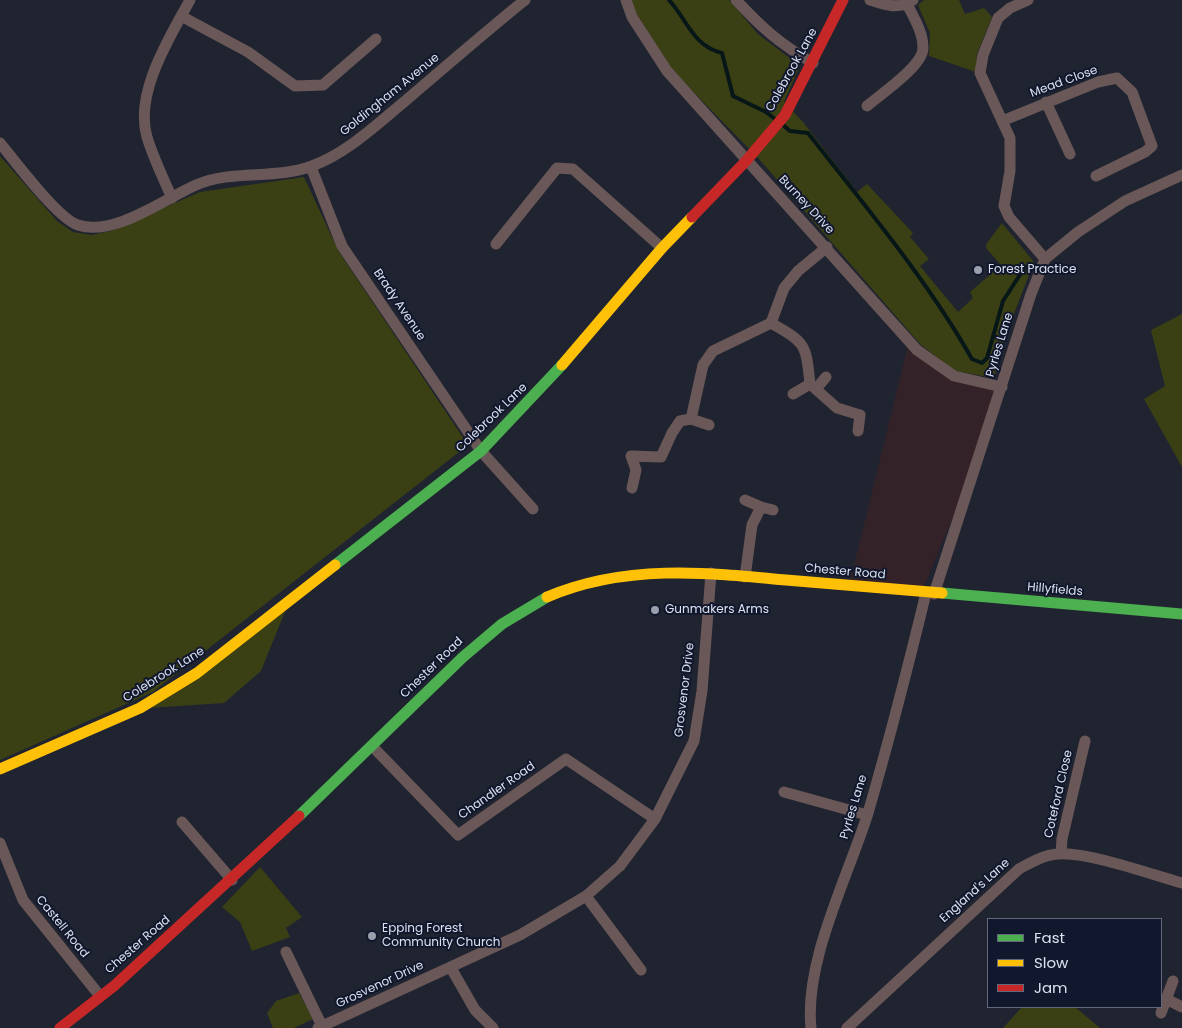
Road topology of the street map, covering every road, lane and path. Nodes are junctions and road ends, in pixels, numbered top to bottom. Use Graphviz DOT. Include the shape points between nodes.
graph roads {
  1 [pos="190,0"];
  2 [pos="626,0"];
  3 [pos="736,0"];
  4 [pos="842,0"];
  5 [pos="870,0"];
  6 [pos="1028,0"];
  7 [pos="519,2"];
  8 [pos="910,2"];
  9 [pos="181,16"];
  10 [pos="376,39"];
  11 [pos="813,62"];
  12 [pos="1046,102"];
  13 [pos="867,106"];
  14 [pos="1002,121"];
  15 [pos="0,143"];
  16 [pos="1070,154"];
  17 [pos="746,160"];
  18 [pos="311,167"];
  19 [pos="1182,175"];
  20 [pos="1096,176"];
  21 [pos="172,198"];
  22 [pos="496,244"];
  23 [pos="827,247"];
  24 [pos="662,248"];
  25 [pos="1045,259"];
  26 [pos="771,323"];
  27 [pos="826,377"];
  28 [pos="813,387"];
  29 [pos="1002,387"];
  30 [pos="793,394"];
  31 [pos="691,419"];
  32 [pos="709,425"];
  33 [pos="858,432"];
  34 [pos="481,451"];
  35 [pos="632,488"];
  36 [pos="744,500"];
  37 [pos="761,507"];
  38 [pos="533,509"];
  39 [pos="773,510"];
  40 [pos="711,574"];
  41 [pos="745,577"];
  42 [pos="930,594"];
  43 [pos="1182,614"];
  44 [pos="1085,740"];
  45 [pos="372,746"];
  46 [pos="0,769"];
  47 [pos="784,792"];
  48 [pos="867,815"];
  49 [pos="655,819"];
  50 [pos="182,822"];
  51 [pos="0,843"];
  52 [pos="1061,854"];
  53 [pos="232,880"];
  54 [pos="1182,883"];
  55 [pos="586,896"];
  56 [pos="286,952"];
  57 [pos="451,968"];
  58 [pos="641,970"];
  59 [pos="1173,981"];
  60 [pos="100,996"];
  61 [pos="1166,999"];
  62 [pos="1182,1007"];
  63 [pos="1161,1013"];
  64 [pos="320,1027"];
  65 [pos="60,1028"];
  66 [pos="493,1028"];
  67 [pos="811,1028"];
  68 [pos="847,1028"];
  1 -- 9 [label="street"];
  2 -- 17 [label="street, Burney Drive" via="632,17 667,71"];
  3 -- 11 [label="street" via="764,30"];
  4 -- 11 [label="street, Colebrook Lane"];
  5 -- 8 [label="street" via="886,5"];
  6 -- 14 [label="street" via="998,18 983,55 980,72"];
  7 -- 18 [label="street, Goldingham Avenue" via="353,144"];
  8 -- 13 [label="street" via="920,31 922,52 917,63"];
  9 -- 10 [label="street" via="248,52 295,86 323,85"];
  9 -- 21 [label="street" via="158,60 144,104 146,135"];
  11 -- 17 [label="street, Colebrook Lane" via="785,115"];
  12 -- 14 [label="street, Mead Close"];
  12 -- 16 [label="street"];
  12 -- 20 [label="street, Mead Close" via="1117,78 1132,92 1152,146"];
  14 -- 25 [label="street" via="1010,138 1010,171 1004,206"];
  15 -- 21 [label="street, Goldingham Avenue" via="56,209 77,225 99,227 118,223"];
  17 -- 23 [label="street, Burney Drive"];
  17 -- 24 [label="street, Colebrook Lane"];
  18 -- 21 [label="street, Goldingham Avenue" via="212,180"];
  18 -- 34 [label="street, Brady Avenue" via="342,246"];
  19 -- 25 [label="street, Pyrles Lane" via="1125,201"];
  22 -- 24 [label="street" via="557,168 573,169"];
  23 -- 26 [label="street" via="784,288"];
  23 -- 29 [label="street, Burney Drive" via="917,350 954,376"];
  24 -- 34 [label="street, Colebrook Lane" via="548,381"];
  25 -- 29 [label="street, Pyrles Lane"];
  26 -- 28 [label="street" via="797,338 807,354"];
  26 -- 31 [label="street" via="713,351 703,365"];
  27 -- 28 [label="street"];
  28 -- 30 [label="street"];
  28 -- 33 [label="street" via="837,408 860,415"];
  29 -- 42 [label="street, Pyrles Lane"];
  31 -- 32 [label="street"];
  31 -- 35 [label="street" via="676,426 661,457 631,456 636,470"];
  34 -- 38 [label="street, Brady Avenue"];
  34 -- 46 [label="street, Colebrook Lane" via="197,673 140,708"];
  36 -- 37 [label="street"];
  37 -- 39 [label="street"];
  37 -- 41 [label="street" via="752,525"];
  40 -- 41 [label="street, Chester Road"];
  40 -- 45 [label="street, Chester Road" via="648,571 614,576 546,597 484,637"];
  40 -- 49 [label="street, Grosvenor Drive" via="702,692 694,741"];
  41 -- 42 [label="street, Chester Road"];
  42 -- 43 [label="street, Hillyfields"];
  42 -- 48 [label="street, Pyrles Lane"];
  44 -- 52 [label="street, Coteford Close"];
  45 -- 49 [label="street, Chandler Road" via="458,835 566,759"];
  45 -- 53 [label="street, Chester Road"];
  47 -- 48 [label="street"];
  48 -- 67 [label="street, Pyrles Lane" via="817,962 809,1013"];
  49 -- 55 [label="street, Grosvenor Drive" via="620,866"];
  50 -- 53 [label="street"];
  51 -- 60 [label="street, Castell Road" via="23,900"];
  52 -- 54 [label="street, England's Lane" via="1088,857"];
  52 -- 68 [label="street, England's Lane" via="1045,856 1019,868"];
  53 -- 60 [label="street, Chester Road"];
  55 -- 57 [label="street, Grosvenor Drive" via="520,935"];
  55 -- 58 [label="street"];
  56 -- 64 [label="street"];
  57 -- 64 [label="street, Grosvenor Drive"];
  57 -- 66 [label="street" via="475,1010"];
  59 -- 61 [label="street"];
  60 -- 65 [label="street, Chester Road"];
  61 -- 62 [label="street"];
  61 -- 63 [label="street"];
}
